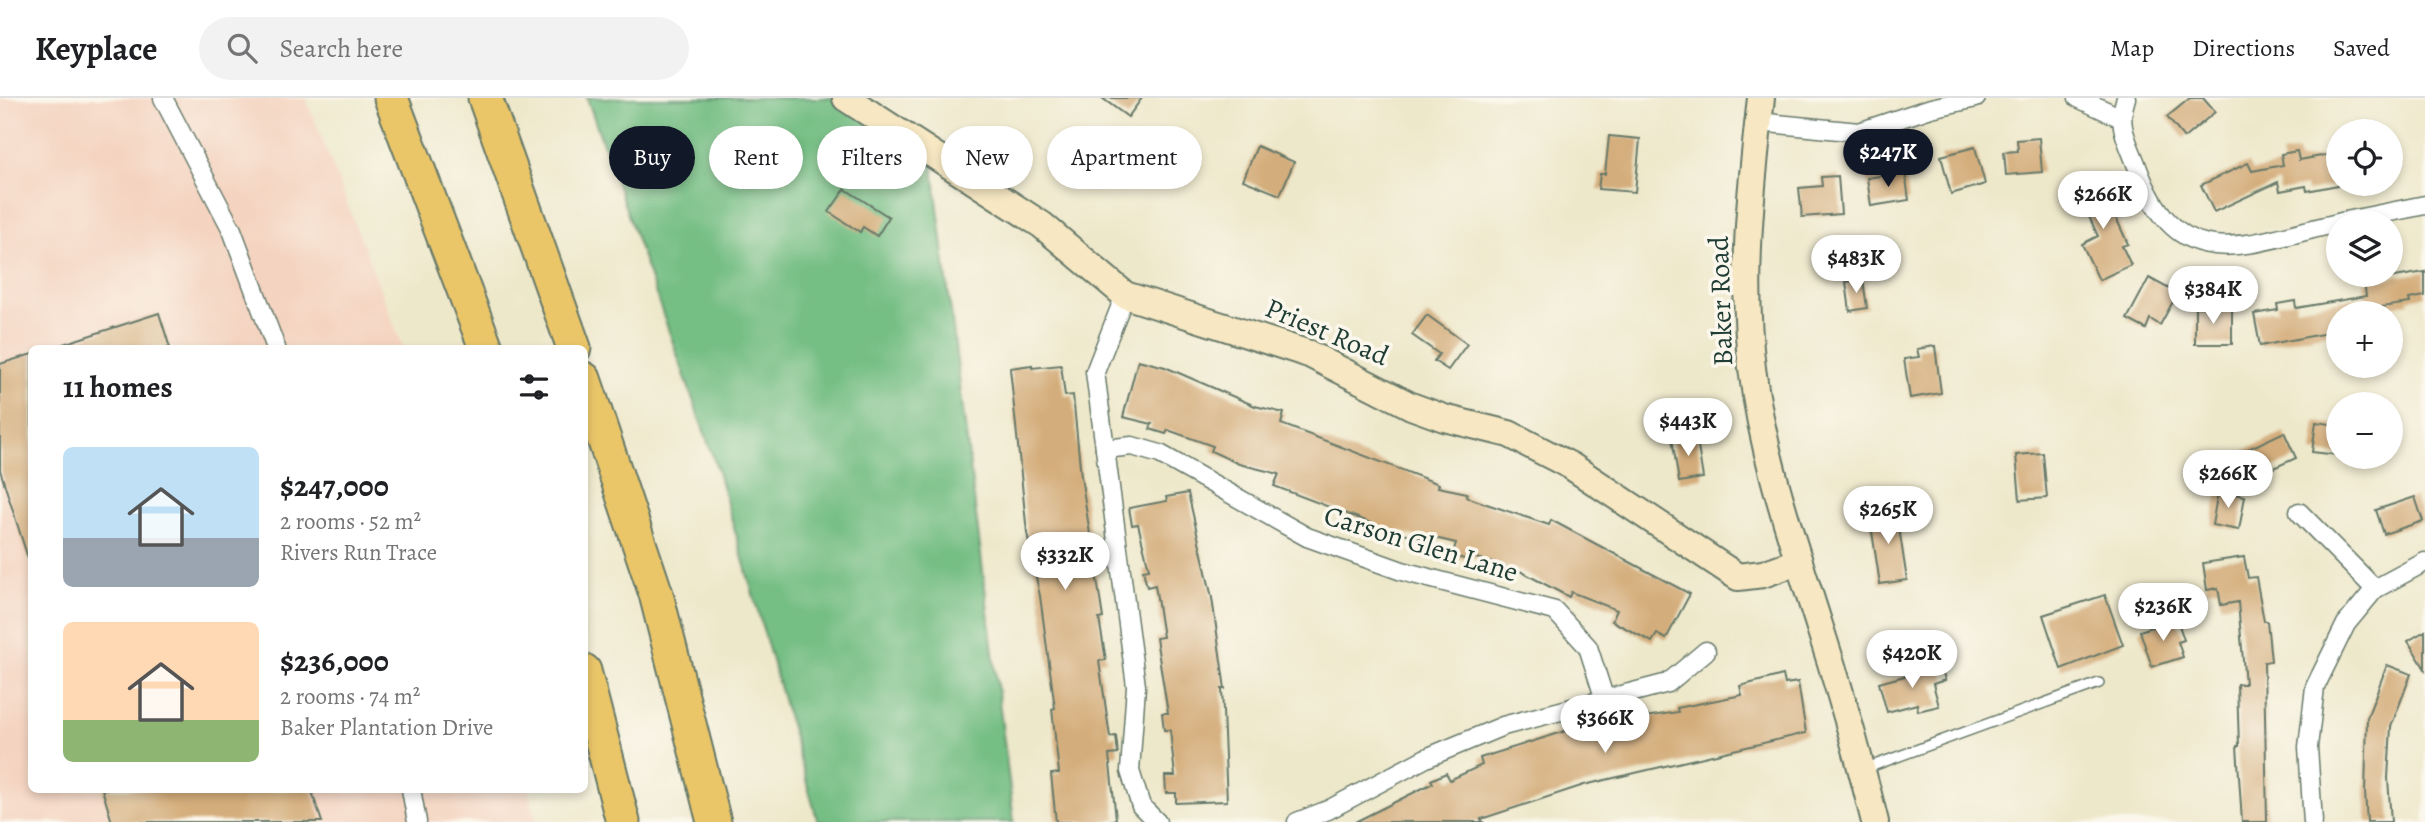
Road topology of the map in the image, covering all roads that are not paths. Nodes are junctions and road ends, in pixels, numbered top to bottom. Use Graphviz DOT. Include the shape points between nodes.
graph roads {
  1 [pos="163,98"];
  2 [pos="391,98"];
  3 [pos="485,98"];
  4 [pos="846,98"];
  5 [pos="1976,98"];
  6 [pos="2078,98"];
  7 [pos="2126,98"];
  8 [pos="1931,103"];
  9 [pos="1760,110"];
  10 [pos="2119,117"];
  11 [pos="2425,205"];
  12 [pos="2401,210"];
  13 [pos="2326,226"];
  14 [pos="1125,295"];
  15 [pos="275,345"];
  16 [pos="485,345"];
  17 [pos="573,345"];
  18 [pos="588,391"];
  19 [pos="1105,449"];
  20 [pos="2299,512"];
  21 [pos="1799,561"];
  22 [pos="2425,562"];
  23 [pos="2375,589"];
  24 [pos="1706,651"];
  25 [pos="2099,683"];
  26 [pos="588,686"];
  27 [pos="1605,700"];
  28 [pos="1862,769"];
  29 [pos="412,793"];
  30 [pos="417,822"];
  31 [pos="623,822"];
  32 [pos="714,822"];
  33 [pos="1157,822"];
  34 [pos="1297,822"];
  35 [pos="1875,822"];
  36 [pos="2313,822"];
  1 -- 15 [label="street" via="232,230"];
  2 -- 16 [label="highway"];
  3 -- 17 [label="highway"];
  4 -- 14 [label="street, Priest Road" via="1042,225"];
  5 -- 8 [label="street"];
  6 -- 10 [label="street"];
  7 -- 10 [label="street"];
  8 -- 9 [label="street" via="1859,132"];
  9 -- 21 [label="street, Baker Road" via="1748,278 1752,366 1765,445"];
  10 -- 13 [label="street" via="2145,187 2169,226 2192,242 2229,247"];
  11 -- 12 [label="street"];
  14 -- 19 [label="street" via="1095,372"];
  14 -- 21 [label="street, Priest Road" via="1309,354 1410,405 1509,434 1571,466 1738,577"];
  18 -- 32 [label="highway" via="656,594"];
  19 -- 27 [label="street, Carson Glen Lane" via="1132,446 1160,454 1307,537 1402,571 1555,611 1588,647"];
  19 -- 33 [label="street" via="1136,686 1130,771 1141,806"];
  20 -- 23 [label="street"];
  21 -- 28 [label="street, Baker Road"];
  22 -- 23 [label="street"];
  23 -- 36 [label="street" via="2346,624 2315,687 2308,747"];
  24 -- 27 [label="street" via="1668,683"];
  25 -- 28 [label="lane"];
  26 -- 31 [label="highway"];
  27 -- 34 [label="street" via="1503,726 1426,758"];
  28 -- 35 [label="street, Baker Road"];
  29 -- 30 [label="street"];
}
